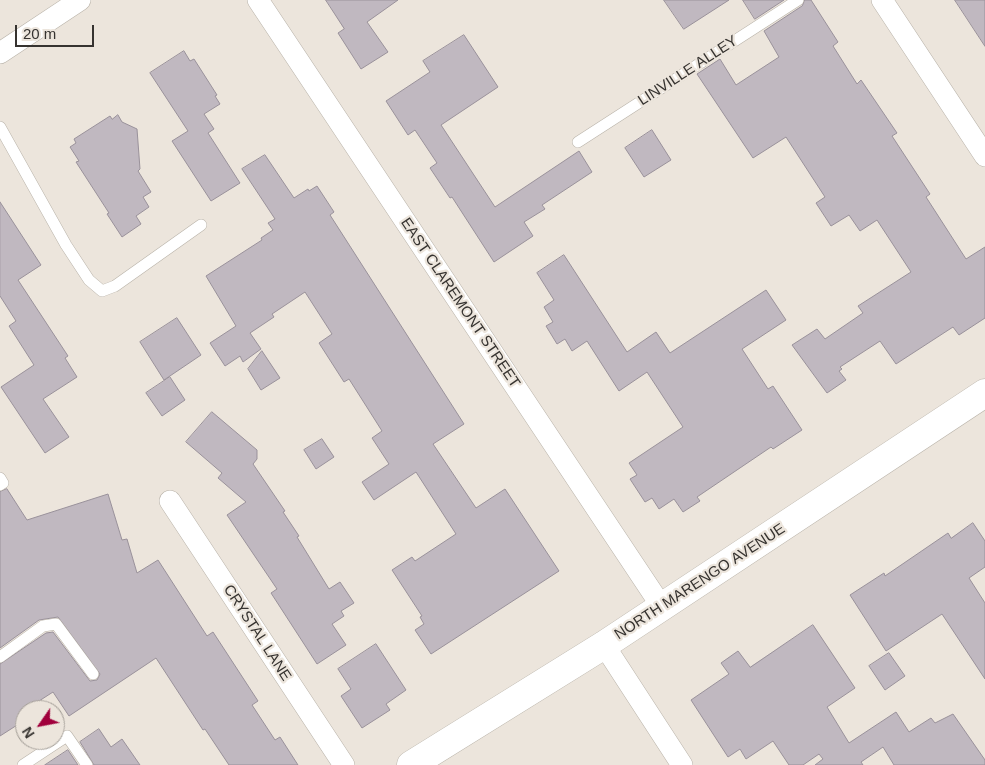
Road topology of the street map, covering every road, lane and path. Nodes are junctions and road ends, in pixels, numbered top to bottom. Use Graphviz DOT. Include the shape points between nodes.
graph roads {
  1 [pos="80,0"];
  2 [pos="258,0"];
  3 [pos="798,0"];
  4 [pos="882,0"];
  5 [pos="0,52"];
  6 [pos="0,127"];
  7 [pos="578,142"];
  8 [pos="985,156"];
  9 [pos="201,225"];
  10 [pos="985,393"];
  11 [pos="0,478"];
  12 [pos="0,485"];
  13 [pos="170,501"];
  14 [pos="662,606"];
  15 [pos="604,645"];
  16 [pos="0,657"];
  17 [pos="93,674"];
  18 [pos="23,765"];
  19 [pos="87,765"];
  20 [pos="344,765"];
  21 [pos="411,765"];
  22 [pos="682,765"];
  1 -- 5 [label="street"];
  2 -- 14 [label="street, EAST CLAREMONT STREET"];
  3 -- 7 [label="lane, LINVILLE ALLEY"];
  4 -- 8 [label="street"];
  6 -- 9 [label="lane" via="66,245 89,280 102,291 115,286"];
  10 -- 14 [label="street, NORTH MARENGO AVENUE"];
  11 -- 12 [label="lane" via="3,483"];
  13 -- 20 [label="street, CRYSTAL LANE"];
  14 -- 15 [label="street, NORTH MARENGO AVENUE"];
  15 -- 21 [label="street, NORTH MARENGO AVENUE"];
  15 -- 22 [label="street"];
  16 -- 17 [label="lane" via="43,626 56,624"];
  18 -- 19 [label="lane" via="67,736"];
}
